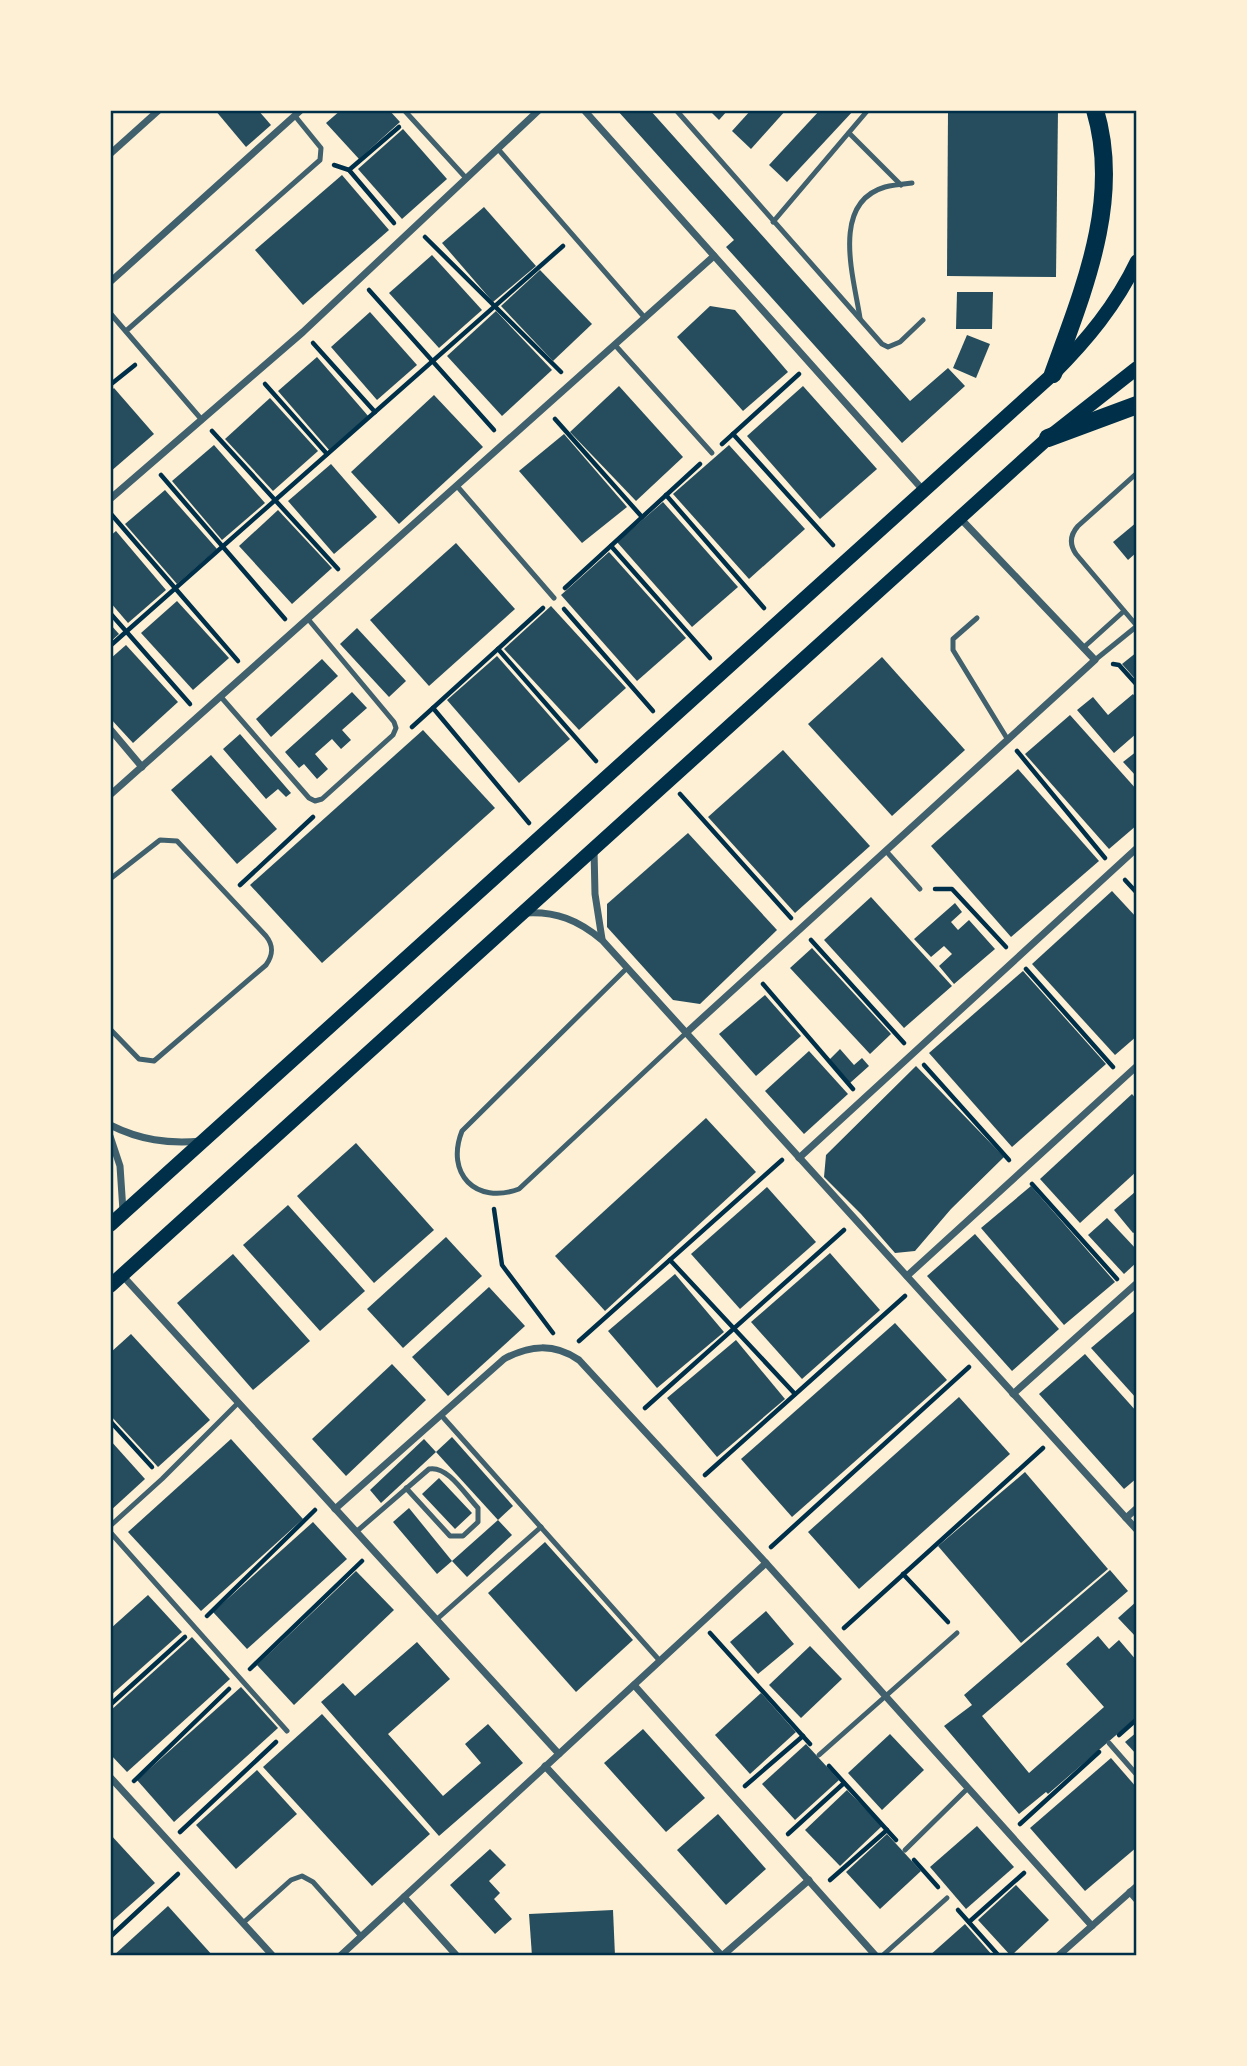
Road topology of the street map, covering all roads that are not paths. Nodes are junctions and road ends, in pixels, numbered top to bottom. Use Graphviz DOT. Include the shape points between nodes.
graph roads {
  1 [pos="159,110"];
  2 [pos="404,110"];
  3 [pos="538,110"];
  4 [pos="584,110"];
  5 [pos="676,110"];
  6 [pos="869,110"];
  7 [pos="1095,110"];
  8 [pos="298,113"];
  9 [pos="849,133"];
  10 [pos="498,149"];
  11 [pos="110,154"];
  12 [pos="466,178"];
  13 [pos="912,183"];
  14 [pos="901,185"];
  15 [pos="774,222"];
  16 [pos="714,256"];
  17 [pos="1137,261"];
  18 [pos="110,282"];
  19 [pos="110,313"];
  20 [pos="645,318"];
  21 [pos="860,320"];
  22 [pos="923,320"];
  23 [pos="126,331"];
  24 [pos="615,345"];
  25 [pos="1137,368"];
  26 [pos="1053,374"];
  27 [pos="1137,405"];
  28 [pos="202,420"];
  29 [pos="1048,438"];
  30 [pos="712,453"];
  31 [pos="1137,473"];
  32 [pos="457,486"];
  33 [pos="924,491"];
  34 [pos="110,499"];
  35 [pos="959,518"];
  36 [pos="554,598"];
  37 [pos="1125,611"];
  38 [pos="977,618"];
  39 [pos="308,619"];
  40 [pos="1137,626"];
  41 [pos="1083,648"];
  42 [pos="1095,660"];
  43 [pos="221,697"];
  44 [pos="110,729"];
  45 [pos="1008,740"];
  46 [pos="142,767"];
  47 [pos="110,795"];
  48 [pos="594,848"];
  49 [pos="1137,848"];
  50 [pos="886,851"];
  51 [pos="111,878"];
  52 [pos="920,889"];
  53 [pos="523,913"];
  54 [pos="602,940"];
  55 [pos="627,968"];
  56 [pos="110,1029"];
  57 [pos="686,1033"];
  58 [pos="1137,1066"];
  59 [pos="110,1125"];
  60 [pos="110,1136"];
  61 [pos="205,1140"];
  62 [pos="799,1158"];
  63 [pos="123,1214"];
  64 [pos="110,1226"];
  65 [pos="122,1275"];
  66 [pos="907,1276"];
  67 [pos="1137,1283"];
  68 [pos="110,1286"];
  69 [pos="1013,1394"];
  70 [pos="238,1403"];
  71 [pos="441,1415"];
  72 [pos="406,1488"];
  73 [pos="1137,1508"];
  74 [pos="335,1509"];
  75 [pos="1126,1518"];
  76 [pos="110,1526"];
  77 [pos="541,1527"];
  78 [pos="1137,1530"];
  79 [pos="110,1532"];
  80 [pos="356,1532"];
  81 [pos="763,1560"];
  82 [pos="436,1620"];
  83 [pos="957,1633"];
  84 [pos="660,1661"];
  85 [pos="634,1685"];
  86 [pos="886,1696"];
  87 [pos="287,1731"];
  88 [pos="1110,1744"];
  89 [pos="559,1754"];
  90 [pos="819,1755"];
  91 [pos="545,1766"];
  92 [pos="1137,1775"];
  93 [pos="110,1777"];
  94 [pos="968,1788"];
  95 [pos="905,1850"];
  96 [pos="809,1880"];
  97 [pos="1137,1886"];
  98 [pos="1130,1892"];
  99 [pos="404,1897"];
  100 [pos="947,1898"];
  101 [pos="1137,1900"];
  102 [pos="243,1923"];
  103 [pos="1092,1926"];
  104 [pos="361,1936"];
  105 [pos="452,1954"];
  106 [pos="273,1956"];
  107 [pos="340,1956"];
  108 [pos="722,1956"];
  109 [pos="879,1956"];
  110 [pos="1058,1956"];
  1 -- 11 [label="street"];
  2 -- 12 [label="lane"];
  3 -- 10 [label="street"];
  4 -- 16 [label="street"];
  5 -- 15 [label="lane"];
  6 -- 9 [label="lane"];
  7 -- 26 [label="main road" via="1104,172 1100,227 1087,281"];
  8 -- 18 [label="street"];
  8 -- 23 [label="lane" via="321,148 320,160"];
  9 -- 14 [label="lane"];
  9 -- 15 [label="lane"];
  10 -- 12 [label="street"];
  10 -- 20 [label="lane"];
  12 -- 28 [label="street"];
  13 -- 14 [label="lane"];
  14 -- 21 [label="lane" via="874,191 852,219 849,242"];
  15 -- 21 [label="lane"];
  16 -- 20 [label="street"];
  16 -- 33 [label="street"];
  17 -- 26 [label="main road" via="1106,315"];
  19 -- 23 [label="lane"];
  20 -- 24 [label="street"];
  21 -- 22 [label="lane" via="888,347"];
  23 -- 28 [label="lane"];
  24 -- 30 [label="lane"];
  24 -- 32 [label="street"];
  25 -- 29 [label="main road"];
  26 -- 33 [label="main road"];
  27 -- 29 [label="main road"];
  28 -- 34 [label="street"];
  29 -- 35 [label="main road"];
  31 -- 37 [label="lane" via="1074,530 1070,542"];
  32 -- 36 [label="lane"];
  32 -- 39 [label="street"];
  33 -- 61 [label="main road"];
  35 -- 41 [label="street"];
  35 -- 48 [label="main road"];
  37 -- 40 [label="lane"];
  37 -- 41 [label="lane"];
  38 -- 45 [label="lane" via="953,639 953,650"];
  39 -- 43 [label="street"];
  39 -- 43 [label="lane" via="394,722 394,735 315,801"];
  40 -- 42 [label="lane"];
  41 -- 42 [label="street"];
  42 -- 45 [label="street"];
  43 -- 46 [label="street"];
  44 -- 46 [label="street"];
  45 -- 50 [label="street"];
  46 -- 47 [label="street"];
  48 -- 53 [label="main road"];
  48 -- 54 [label="street" via="594,894"];
  49 -- 62 [label="street"];
  50 -- 52 [label="lane"];
  50 -- 57 [label="street"];
  51 -- 56 [label="lane" via="153,845 177,841 271,943 271,959 154,1060 139,1059"];
  53 -- 54 [label="street" via="566,916"];
  53 -- 65 [label="main road"];
  54 -- 55 [label="street"];
  55 -- 57 [label="street"];
  55 -- 57 [label="lane" via="462,1131 456,1158 468,1182 492,1194 519,1189"];
  57 -- 62 [label="street"];
  58 -- 66 [label="street"];
  59 -- 61 [label="street" via="152,1140"];
  60 -- 63 [label="street" via="120,1166"];
  61 -- 63 [label="main road"];
  62 -- 66 [label="street"];
  63 -- 64 [label="main road"];
  65 -- 68 [label="main road"];
  65 -- 70 [label="street"];
  66 -- 69 [label="street"];
  67 -- 69 [label="street"];
  69 -- 75 [label="street"];
  70 -- 74 [label="street"];
  70 -- 76 [label="lane"];
  71 -- 74 [label="street"];
  71 -- 77 [label="lane"];
  71 -- 81 [label="street" via="519,1351 551,1347 567,1352"];
  72 -- 72 [label="lane" via="450,1536 463,1536 478,1522 478,1508 442,1470 429,1469"];
  72 -- 80 [label="lane"];
  73 -- 75 [label="street"];
  74 -- 80 [label="street"];
  75 -- 78 [label="street"];
  77 -- 82 [label="lane"];
  77 -- 84 [label="lane"];
  79 -- 87 [label="lane"];
  80 -- 82 [label="street"];
  81 -- 84 [label="street"];
  81 -- 86 [label="street"];
  82 -- 89 [label="street"];
  83 -- 86 [label="lane"];
  84 -- 85 [label="street"];
  85 -- 89 [label="street"];
  85 -- 96 [label="street"];
  86 -- 90 [label="lane"];
  86 -- 94 [label="street"];
  88 -- 92 [label="lane"];
  89 -- 91 [label="street"];
  91 -- 99 [label="street"];
  91 -- 108 [label="street"];
  93 -- 102 [label="street"];
  94 -- 95 [label="lane"];
  94 -- 103 [label="street"];
  96 -- 108 [label="street"];
  96 -- 109 [label="street"];
  97 -- 98 [label="street"];
  98 -- 101 [label="street"];
  98 -- 103 [label="street"];
  99 -- 104 [label="street"];
  99 -- 105 [label="street"];
  100 -- 109 [label="lane"];
  102 -- 104 [label="lane" via="291,1880 302,1876 313,1882"];
  102 -- 106 [label="street"];
  103 -- 110 [label="street"];
  104 -- 107 [label="street"];
}
